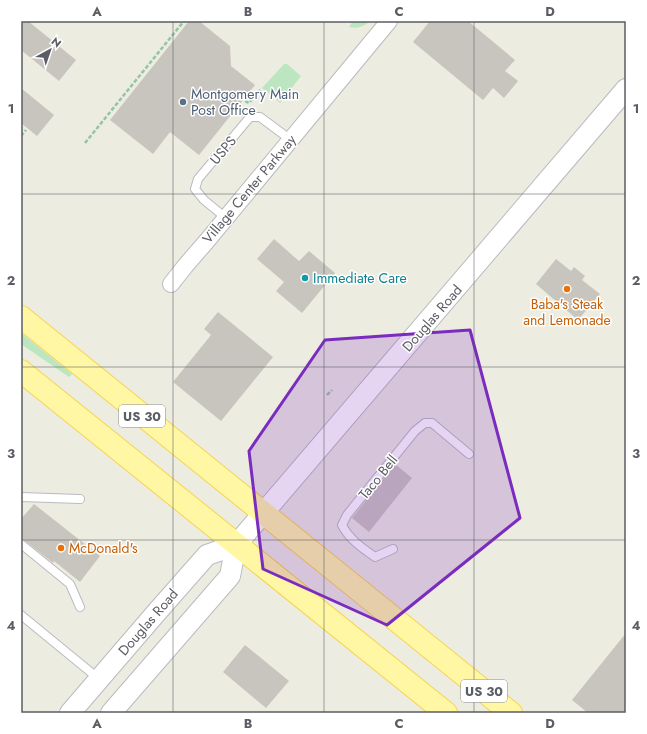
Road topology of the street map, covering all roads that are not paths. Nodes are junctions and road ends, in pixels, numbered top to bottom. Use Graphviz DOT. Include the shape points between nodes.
graph roads {
  1 [pos="389,21"];
  2 [pos="626,89"];
  3 [pos="291,140"];
  4 [pos="226,218"];
  5 [pos="171,284"];
  6 [pos="21,318"];
  7 [pos="21,371"];
  8 [pos="469,454"];
  9 [pos="21,497"];
  10 [pos="80,499"];
  11 [pos="263,514"];
  12 [pos="21,544"];
  13 [pos="236,545"];
  14 [pos="393,549"];
  15 [pos="80,607"];
  16 [pos="21,615"];
  17 [pos="99,679"];
  18 [pos="70,713"];
  19 [pos="111,713"];
  20 [pos="446,713"];
  21 [pos="511,713"];
  1 -- 3 [label="street, Village Center Parkway"];
  2 -- 11 [label="street, Douglas Road"];
  3 -- 4 [label="street, Village Center Parkway"];
  3 -- 4 [label="lane, USPS" via="260,117 250,117 198,179 195,188 204,200"];
  4 -- 5 [label="street, Village Center Parkway"];
  6 -- 11 [label="main road, US 30"];
  7 -- 13 [label="main road, US 30"];
  8 -- 14 [label="lane, Taco Bell" via="432,423 424,423 415,431 342,525 346,534 374,557"];
  9 -- 10 [label="lane"];
  11 -- 13 [label="street, Douglas Road"];
  11 -- 21 [label="main road, US 30"];
  12 -- 15 [label="lane" via="70,584"];
  13 -- 17 [label="street, Douglas Road" via="207,555"];
  13 -- 19 [label="street" via="230,576"];
  13 -- 20 [label="main road, US 30"];
  16 -- 17 [label="lane"];
  17 -- 18 [label="street, Douglas Road"];
}
